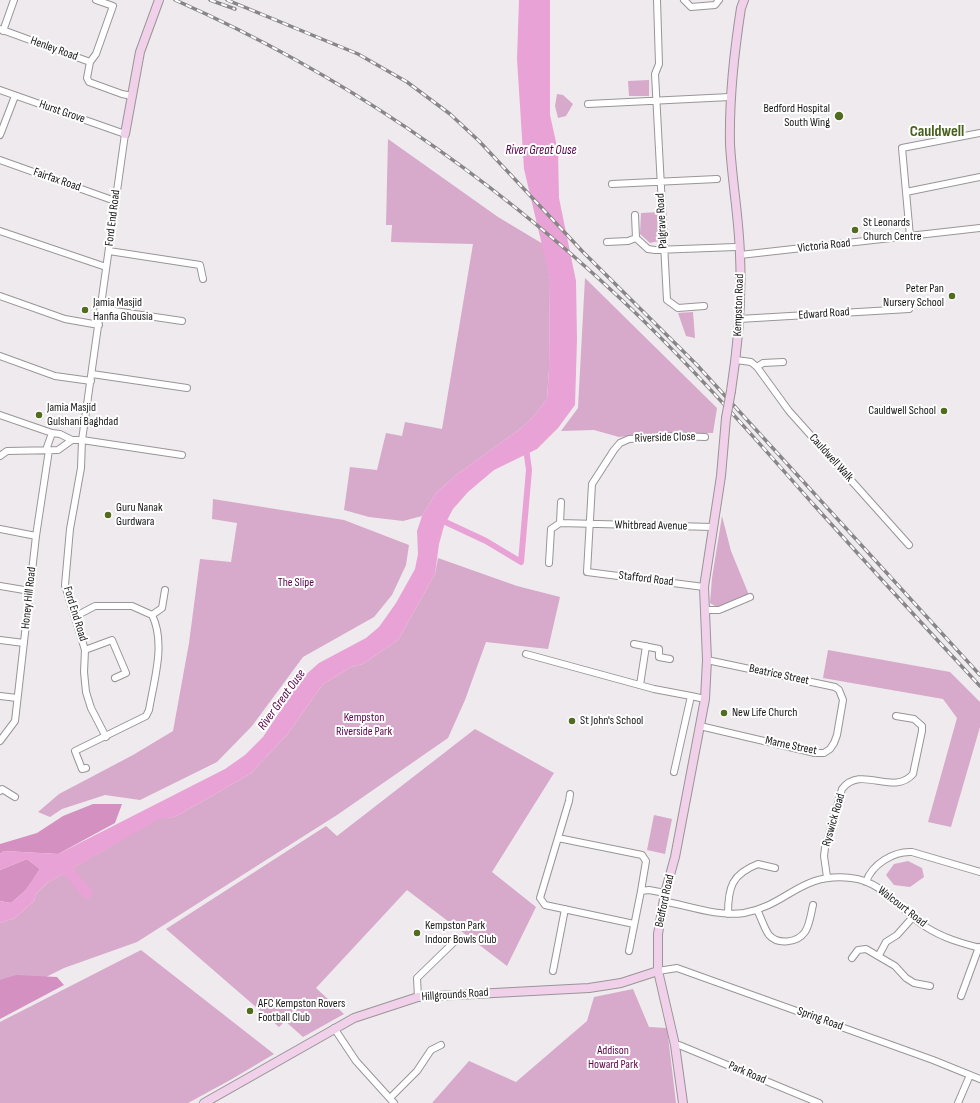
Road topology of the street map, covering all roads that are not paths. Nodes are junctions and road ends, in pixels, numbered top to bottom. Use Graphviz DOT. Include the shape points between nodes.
graph roads {
  1 [pos="14,0"];
  2 [pos="96,0"];
  3 [pos="159,0"];
  4 [pos="657,0"];
  5 [pos="684,0"];
  6 [pos="719,0"];
  7 [pos="737,0"];
  8 [pos="744,0"];
  9 [pos="741,8"];
  10 [pos="2,30"];
  11 [pos="90,62"];
  12 [pos="0,90"];
  13 [pos="15,96"];
  14 [pos="132,96"];
  15 [pos="730,97"];
  16 [pos="656,102"];
  17 [pos="588,104"];
  18 [pos="980,133"];
  19 [pos="125,134"];
  20 [pos="0,135"];
  21 [pos="0,160"];
  22 [pos="980,177"];
  23 [pos="717,179"];
  24 [pos="660,181"];
  25 [pos="612,184"];
  26 [pos="906,192"];
  27 [pos="114,200"];
  28 [pos="635,215"];
  29 [pos="980,228"];
  30 [pos="0,231"];
  31 [pos="910,236"];
  32 [pos="636,238"];
  33 [pos="607,242"];
  34 [pos="109,251"];
  35 [pos="664,251"];
  36 [pos="738,251"];
  37 [pos="106,267"];
  38 [pos="203,279"];
  39 [pos="0,296"];
  40 [pos="704,306"];
  41 [pos="101,309"];
  42 [pos="909,309"];
  43 [pos="739,319"];
  44 [pos="182,321"];
  45 [pos="99,325"];
  46 [pos="0,356"];
  47 [pos="736,360"];
  48 [pos="782,362"];
  49 [pos="757,367"];
  50 [pos="92,374"];
  51 [pos="91,382"];
  52 [pos="187,388"];
  53 [pos="0,416"];
  54 [pos="52,433"];
  55 [pos="705,437"];
  56 [pos="72,440"];
  57 [pos="82,440"];
  58 [pos="47,450"];
  59 [pos="182,455"];
  60 [pos="0,456"];
  61 [pos="561,502"];
  62 [pos="560,523"];
  63 [pos="589,525"];
  64 [pos="712,528"];
  65 [pos="0,530"];
  66 [pos="36,536"];
  67 [pos="909,545"];
  68 [pos="549,563"];
  69 [pos="587,572"];
  70 [pos="0,586"];
  71 [pos="704,586"];
  72 [pos="165,590"];
  73 [pos="30,591"];
  74 [pos="750,597"];
  75 [pos="704,610"];
  76 [pos="152,615"];
  77 [pos="76,616"];
  78 [pos="0,640"];
  79 [pos="24,643"];
  80 [pos="634,644"];
  81 [pos="646,646"];
  82 [pos="85,650"];
  83 [pos="526,654"];
  84 [pos="670,659"];
  85 [pos="707,660"];
  86 [pos="115,678"];
  87 [pos="640,685"];
  88 [pos="0,696"];
  89 [pos="691,696"];
  90 [pos="17,698"];
  91 [pos="705,699"];
  92 [pos="843,700"];
  93 [pos="896,716"];
  94 [pos="907,718"];
  95 [pos="906,725"];
  96 [pos="700,726"];
  97 [pos="106,736"];
  98 [pos="0,741"];
  99 [pos="86,768"];
  100 [pos="674,772"];
  101 [pos="0,791"];
  102 [pos="570,794"];
  103 [pos="15,797"];
  104 [pos="569,801"];
  105 [pos="577,802"];
  106 [pos="558,838"];
  107 [pos="775,868"];
  108 [pos="980,872"];
  109 [pos="827,877"];
  110 [pos="866,882"];
  111 [pos="641,891"];
  112 [pos="664,897"];
  113 [pos="813,905"];
  114 [pos="565,910"];
  115 [pos="757,910"];
  116 [pos="728,914"];
  117 [pos="913,917"];
  118 [pos="634,924"];
  119 [pos="454,942"];
  120 [pos="855,944"];
  121 [pos="979,947"];
  122 [pos="858,950"];
  123 [pos="629,951"];
  124 [pos="879,955"];
  125 [pos="852,958"];
  126 [pos="553,971"];
  127 [pos="658,972"];
  128 [pos="930,986"];
  129 [pos="961,996"];
  130 [pos="418,997"];
  131 [pos="334,1028"];
  132 [pos="441,1045"];
  133 [pos="675,1045"];
  134 [pos="970,1075"];
  135 [pos="980,1079"];
  136 [pos="392,1100"];
  137 [pos="207,1102"];
  138 [pos="683,1103"];
  139 [pos="819,1103"];
  140 [pos="958,1103"];
  1 -- 10 [label="street"];
  2 -- 11 [label="street" via="113,6 96,54"];
  3 -- 14 [label="main road, Ford End Road" via="140,52"];
  4 -- 16 [label="street, Palgrave Road" via="659,64 654,74"];
  5 -- 6 [label="street" via="691,7 715,5"];
  7 -- 9 [label="main road"];
  8 -- 9 [label="main road, Kempston Road"];
  9 -- 15 [label="main road, Kempston Road"];
  10 -- 11 [label="street, Henley Road"];
  11 -- 14 [label="street, Henley Road" via="87,78 89,82"];
  12 -- 13 [label="street, Hurst Grove"];
  13 -- 19 [label="street, Hurst Grove"];
  13 -- 20 [label="street"];
  14 -- 19 [label="main road, Ford End Road"];
  15 -- 16 [label="street" via="684,98"];
  15 -- 36 [label="main road, Kempston Road" via="730,145"];
  16 -- 17 [label="street"];
  16 -- 24 [label="street, Palgrave Road"];
  18 -- 26 [label="street" via="902,148"];
  19 -- 27 [label="street, Ford End Road"];
  21 -- 27 [label="street, Fairfax Road"];
  22 -- 26 [label="street"];
  23 -- 24 [label="street"];
  24 -- 25 [label="street"];
  24 -- 35 [label="street, Palgrave Road"];
  26 -- 31 [label="street"];
  27 -- 34 [label="street, Ford End Road"];
  28 -- 32 [label="street"];
  29 -- 31 [label="street, Victoria Road"];
  30 -- 37 [label="street"];
  31 -- 36 [label="street, Victoria Road"];
  32 -- 33 [label="street" via="628,242"];
  32 -- 35 [label="street, Victoria Road" via="648,249"];
  34 -- 37 [label="street, Ford End Road"];
  34 -- 38 [label="street" via="200,265"];
  35 -- 36 [label="street, Victoria Road"];
  35 -- 40 [label="street, Palgrave Road" via="667,300 678,308"];
  36 -- 43 [label="main road, Kempston Road"];
  37 -- 41 [label="street, Ford End Road"];
  39 -- 45 [label="street" via="65,319"];
  41 -- 44 [label="street"];
  41 -- 45 [label="street, Ford End Road"];
  42 -- 43 [label="street, Edward Road"];
  43 -- 47 [label="main road, Kempston Road"];
  45 -- 50 [label="street, Ford End Road"];
  46 -- 51 [label="street" via="55,376"];
  47 -- 49 [label="street" via="751,362"];
  47 -- 64 [label="main road, Kempston Road, bridge"];
  48 -- 49 [label="street" via="763,363"];
  49 -- 67 [label="street, Cauldwell Walk" via="789,411"];
  50 -- 51 [label="street, Ford End Road"];
  50 -- 52 [label="street"];
  51 -- 57 [label="street, Ford End Road"];
  53 -- 54 [label="street"];
  54 -- 56 [label="street"];
  54 -- 58 [label="street, Honey Hill Road"];
  55 -- 63 [label="street, Riverside Close" via="629,439 620,443 592,484"];
  56 -- 57 [label="street"];
  56 -- 58 [label="street" via="58,450"];
  57 -- 59 [label="street"];
  57 -- 77 [label="street, Ford End Road" via="81,468 64,576"];
  58 -- 60 [label="street" via="7,451"];
  58 -- 66 [label="street, Honey Hill Road"];
  61 -- 62 [label="street"];
  62 -- 63 [label="street, Whitbread Avenue"];
  62 -- 68 [label="street" via="551,529"];
  63 -- 64 [label="street, Whitbread Avenue"];
  63 -- 69 [label="street, Riverside Close"];
  64 -- 71 [label="main road, Kempston Road"];
  65 -- 66 [label="street"];
  66 -- 73 [label="street, Honey Hill Road"];
  69 -- 71 [label="street, Stafford Road"];
  70 -- 73 [label="street"];
  71 -- 75 [label="main road, Kempston Road"];
  72 -- 76 [label="street" via="162,608"];
  73 -- 79 [label="street, Honey Hill Road"];
  74 -- 75 [label="street" via="719,610"];
  75 -- 85 [label="main road, Bedford Road"];
  76 -- 77 [label="street" via="132,606 95,606"];
  76 -- 97 [label="street" via="159,634 149,710 140,720"];
  77 -- 82 [label="street, Ford End Road"];
  78 -- 79 [label="street"];
  79 -- 90 [label="street, Honey Hill Road"];
  80 -- 81 [label="street"];
  81 -- 84 [label="street" via="659,649 659,656"];
  81 -- 87 [label="street"];
  82 -- 86 [label="street" via="112,640 126,673"];
  82 -- 97 [label="street, Ford End Road" via="86,692 91,708"];
  83 -- 87 [label="street"];
  85 -- 91 [label="main road, Bedford Road"];
  85 -- 92 [label="street, Beatrice Street" via="834,687 839,690"];
  87 -- 89 [label="street"];
  88 -- 90 [label="street"];
  89 -- 91 [label="street"];
  89 -- 100 [label="street"];
  90 -- 98 [label="street, Honey Hill Road" via="15,721"];
  91 -- 96 [label="main road, Bedford Road"];
  92 -- 96 [label="street, Marne Street" via="834,744 824,753"];
  93 -- 94 [label="street, Ryswick Road"];
  94 -- 95 [label="street"];
  94 -- 109 [label="street, Ryswick Road" via="919,722 922,731 913,774 898,784 860,778 847,783 842,789 825,848"];
  96 -- 112 [label="main road, Bedford Road" via="675,857"];
  97 -- 99 [label="street" via="75,751 82,769"];
  101 -- 103 [label="street" via="2,789"];
  102 -- 104 [label="street"];
  104 -- 105 [label="street"];
  104 -- 106 [label="street"];
  106 -- 111 [label="street" via="642,855 646,861"];
  106 -- 114 [label="street" via="540,898 545,905"];
  107 -- 116 [label="street" via="766,869 758,864 736,877 729,890"];
  108 -- 110 [label="street" via="902,851 872,870"];
  109 -- 110 [label="street, Walcourt Road" via="854,878"];
  109 -- 115 [label="street, Walcourt Road" via="805,884"];
  110 -- 117 [label="street, Walcourt Road" via="877,887"];
  111 -- 112 [label="street, Walcourt Road" via="649,890"];
  111 -- 118 [label="street"];
  112 -- 116 [label="street, Walcourt Road" via="714,913"];
  112 -- 127 [label="main road, Bedford Road" via="658,934"];
  113 -- 115 [label="street" via="804,932 785,942 771,936"];
  114 -- 118 [label="street"];
  114 -- 126 [label="street"];
  115 -- 116 [label="street, Walcourt Road"];
  117 -- 121 [label="street, Walcourt Road" via="935,932 962,944"];
  117 -- 124 [label="street" via="897,935 886,942"];
  118 -- 123 [label="street"];
  119 -- 130 [label="street" via="417,978"];
  120 -- 122 [label="street"];
  121 -- 129 [label="street"];
  122 -- 124 [label="street" via="866,949"];
  122 -- 125 [label="street"];
  124 -- 128 [label="street" via="895,966 913,986"];
  127 -- 130 [label="main road, Hillgrounds Road" via="621,983 589,988"];
  127 -- 133 [label="main road, Bedford Road"];
  127 -- 134 [label="street, Spring Road" via="677,968"];
  130 -- 131 [label="main road, Hillgrounds Road" via="354,1018"];
  131 -- 136 [label="street" via="356,1061"];
  131 -- 137 [label="main road, Hillgrounds Road"];
  132 -- 136 [label="street" via="431,1050"];
  133 -- 138 [label="main road, Bedford Road"];
  133 -- 139 [label="street, Park Road"];
  134 -- 135 [label="street, Spring Road"];
  134 -- 140 [label="street"];
}
